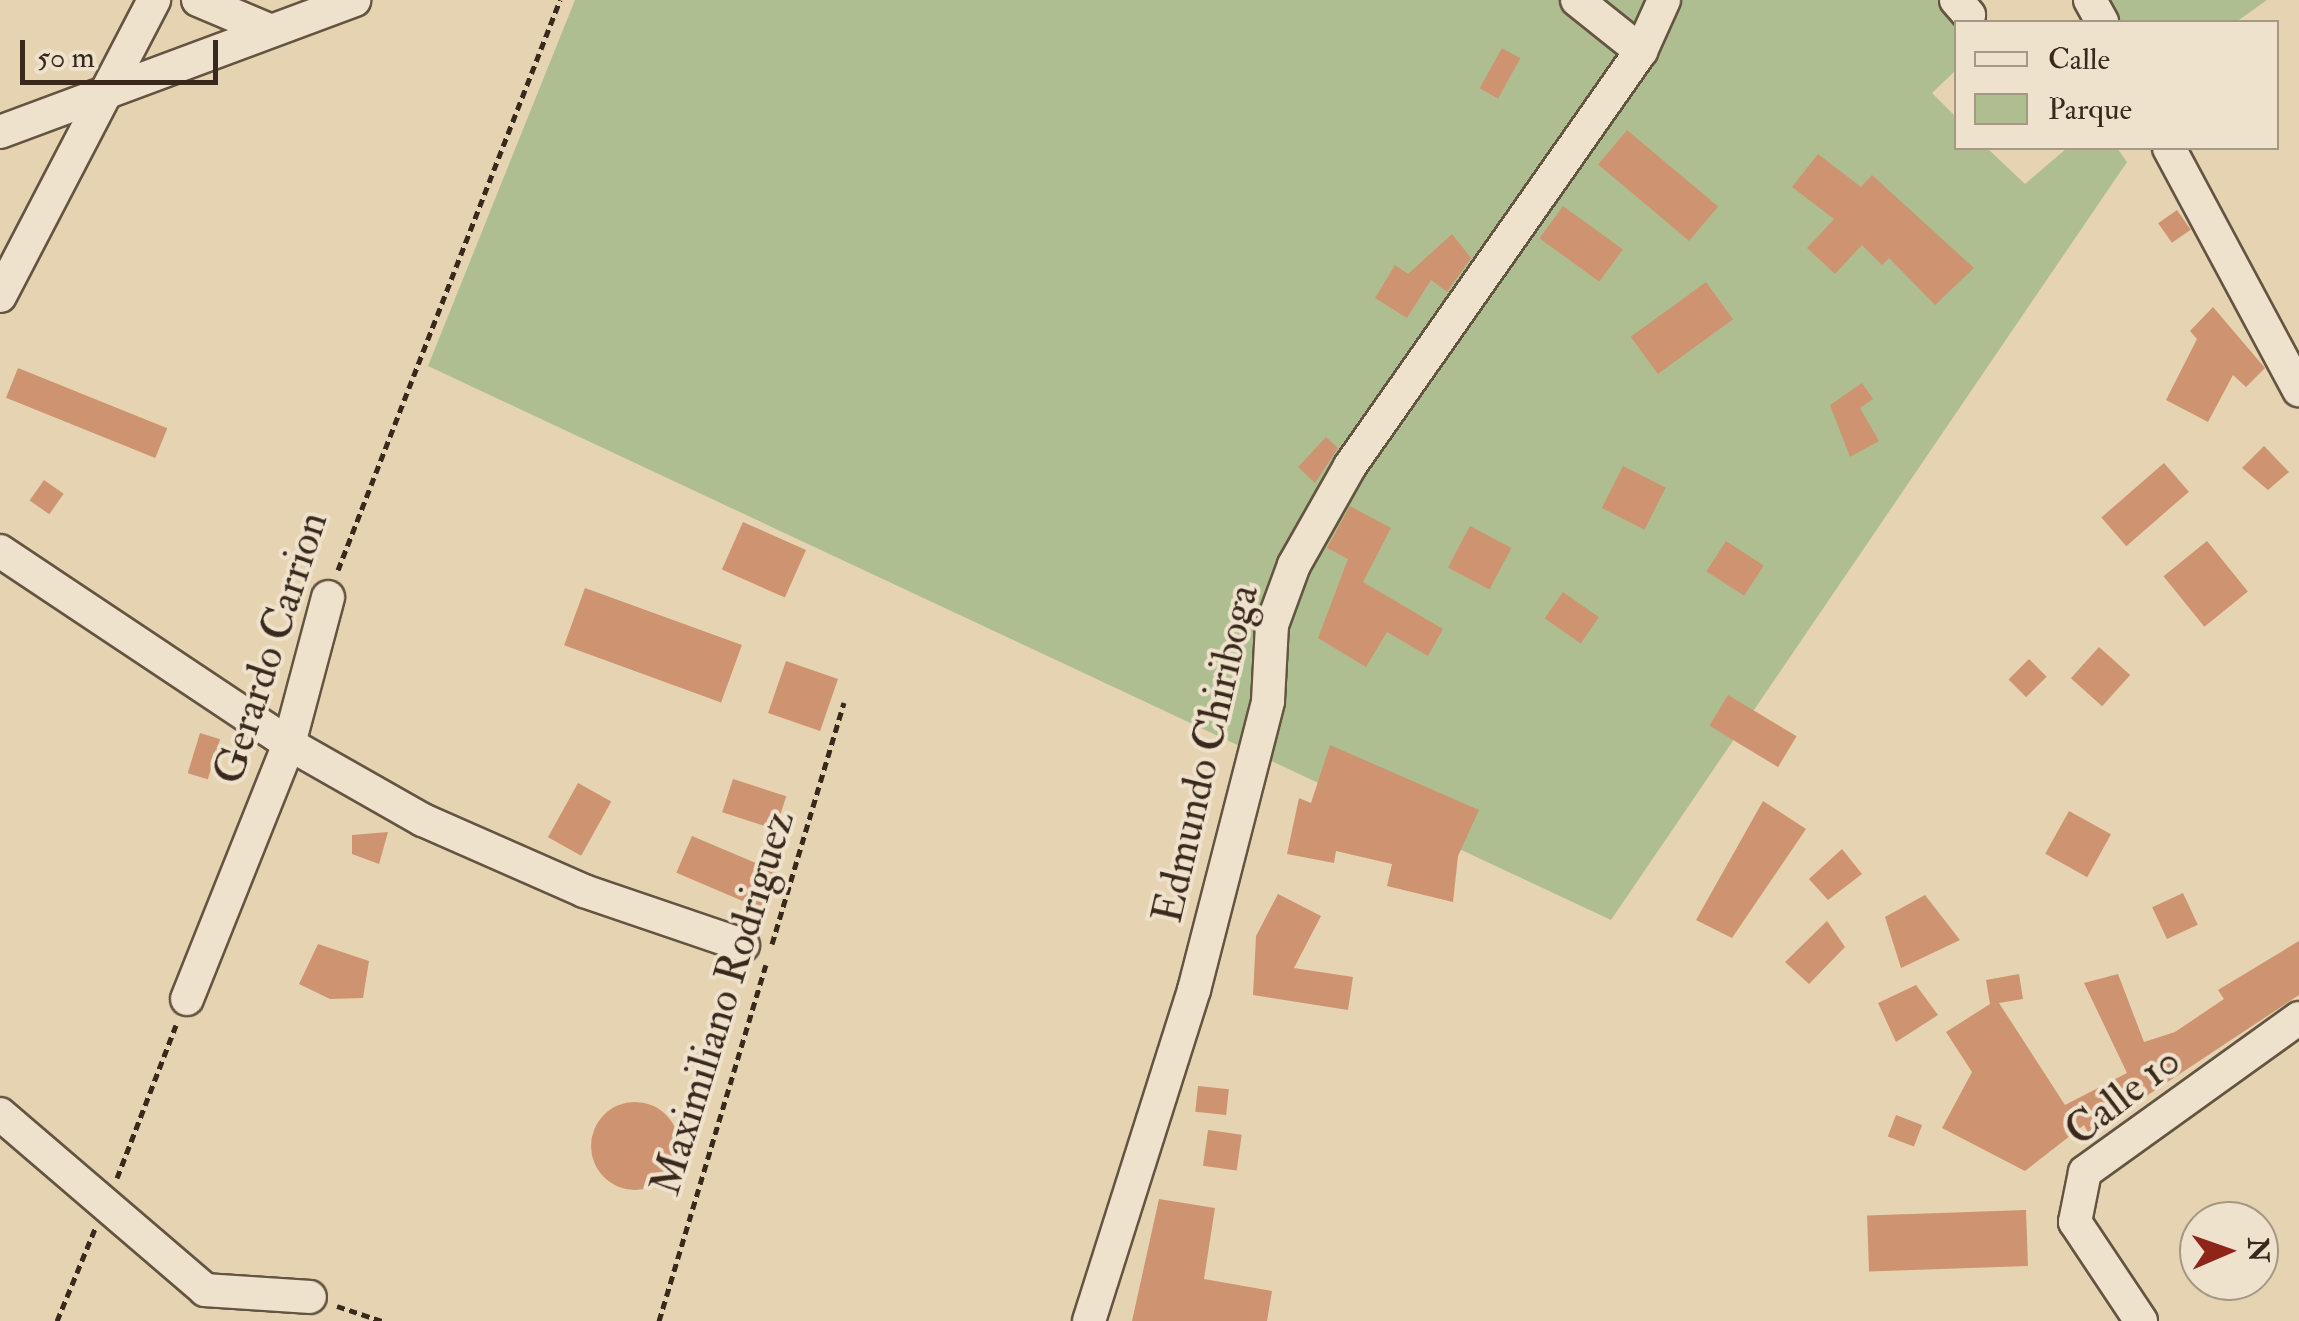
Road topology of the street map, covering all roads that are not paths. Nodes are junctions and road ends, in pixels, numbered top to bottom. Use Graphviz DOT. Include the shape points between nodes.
graph roads {
  1 [pos="154,0"];
  2 [pos="198,0"];
  3 [pos="354,0"];
  4 [pos="1577,0"];
  5 [pos="1664,0"];
  6 [pos="269,30"];
  7 [pos="1641,51"];
  8 [pos="104,96"];
  9 [pos="0,132"];
  10 [pos="2170,150"];
  11 [pos="0,296"];
  12 [pos="2299,390"];
  13 [pos="0,551"];
  14 [pos="328,597"];
  15 [pos="289,744"];
  16 [pos="743,945"];
  17 [pos="186,999"];
  18 [pos="2299,1018"];
  19 [pos="0,1114"];
  20 [pos="310,1297"];
  21 [pos="1089,1321"];
  22 [pos="2141,1321"];
  1 -- 8 [label="street"];
  2 -- 6 [label="street"];
  3 -- 6 [label="street"];
  4 -- 7 [label="street"];
  5 -- 7 [label="street, Edmundo Chiriboga"];
  6 -- 8 [label="street"];
  7 -- 21 [label="street, Edmundo Chiriboga" via="1350,466 1294,566 1272,625 1268,700 1194,990"];
  8 -- 9 [label="street"];
  8 -- 11 [label="street"];
  10 -- 12 [label="street"];
  13 -- 15 [label="street"];
  14 -- 15 [label="street, Gerardo Carrion"];
  15 -- 16 [label="street" via="422,820 584,890"];
  15 -- 17 [label="street, Gerardo Carrion"];
  18 -- 22 [label="street, Calle 10" via="2085,1172 2075,1222"];
  19 -- 20 [label="street" via="108,1200 205,1290"];
}
